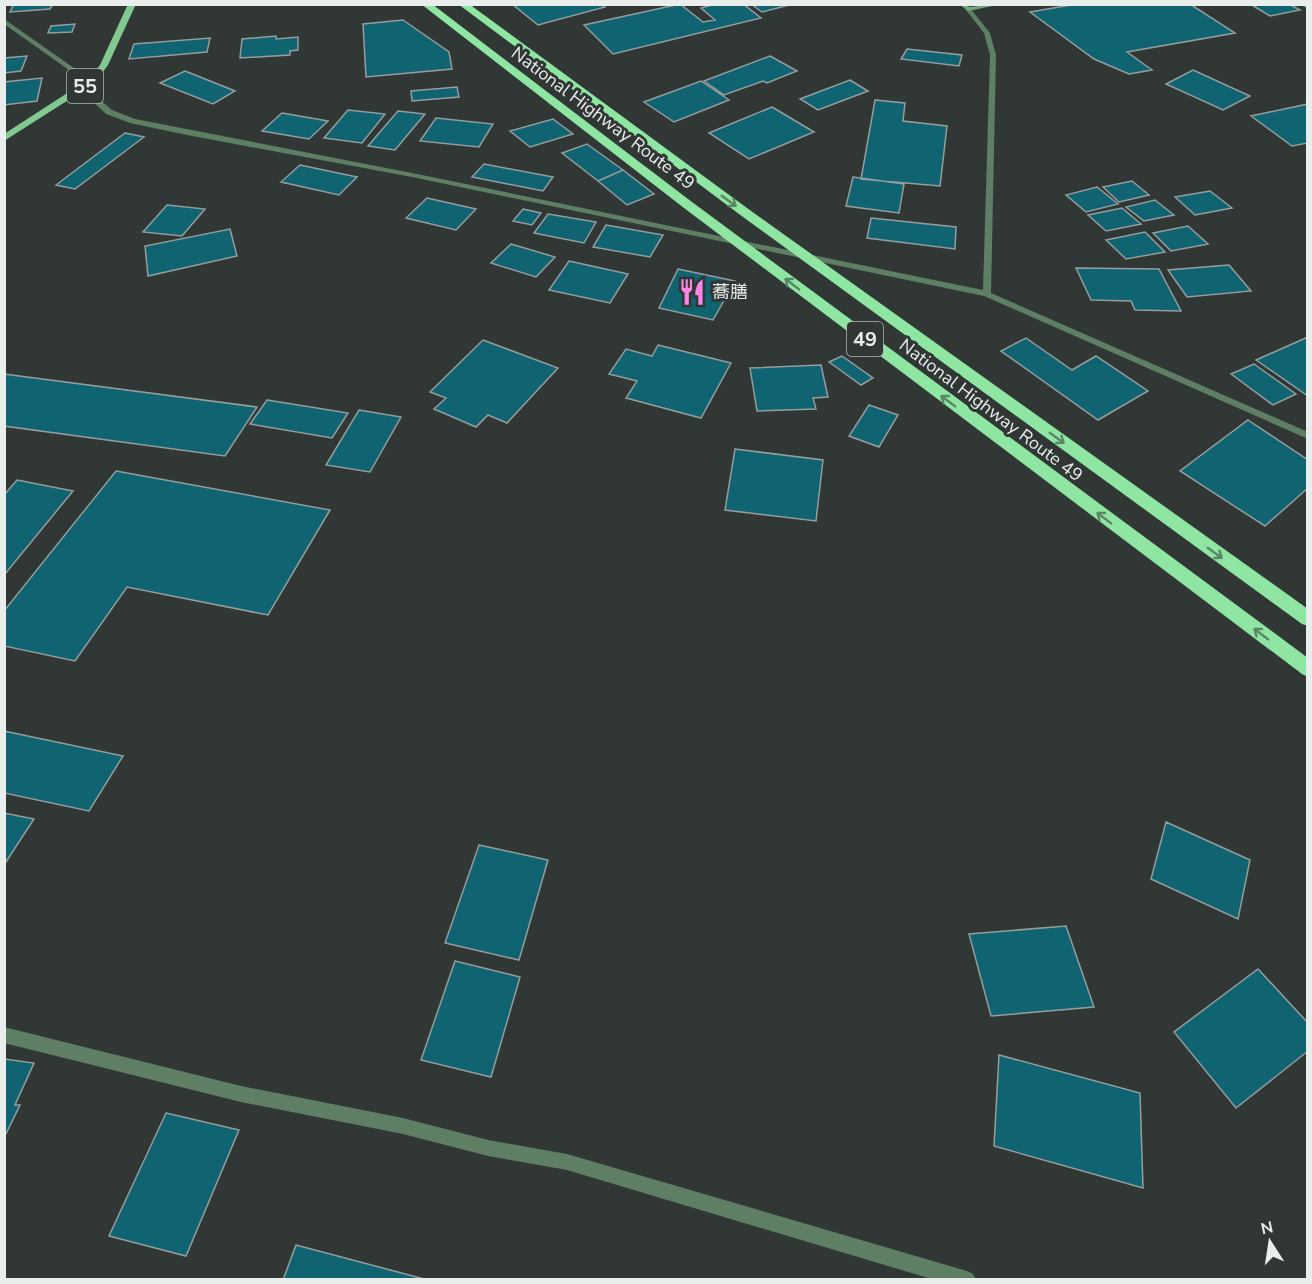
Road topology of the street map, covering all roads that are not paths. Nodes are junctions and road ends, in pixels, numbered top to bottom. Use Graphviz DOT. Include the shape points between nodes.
graph roads {
  1 [pos="132,4"];
  2 [pos="425,4"];
  3 [pos="462,4"];
  4 [pos="999,4"];
  5 [pos="1303,4"];
  6 [pos="965,7"];
  7 [pos="1308,7"];
  8 [pos="4,21"];
  9 [pos="82,88"];
  10 [pos="4,138"];
  11 [pos="738,242"];
  12 [pos="807,257"];
  13 [pos="987,294"];
  14 [pos="1308,436"];
  15 [pos="1308,619"];
  16 [pos="1308,669"];
  17 [pos="4,1035"];
  18 [pos="967,1280"];
  1 -- 9 [label="main road, 55" via="104,65"];
  2 -- 11 [label="highway, National Highway Route 49 / 49"];
  3 -- 12 [label="highway, National Highway Route 49 / 49, one-way"];
  4 -- 6 [label="street"];
  5 -- 7 [label="street"];
  6 -- 13 [label="street" via="987,33 993,55"];
  8 -- 9 [label="street" via="72,69"];
  9 -- 10 [label="main road, 55"];
  9 -- 11 [label="street" via="109,112 154,126"];
  11 -- 12 [label="street"];
  16 -- 11 [label="highway, National Highway Route 49 / 49, one-way"];
  12 -- 13 [label="street"];
  12 -- 15 [label="highway, National Highway Route 49 / 49, one-way"];
  13 -- 14 [label="street"];
  17 -- 18 [label="street" via="241,1094 567,1162"];
}
